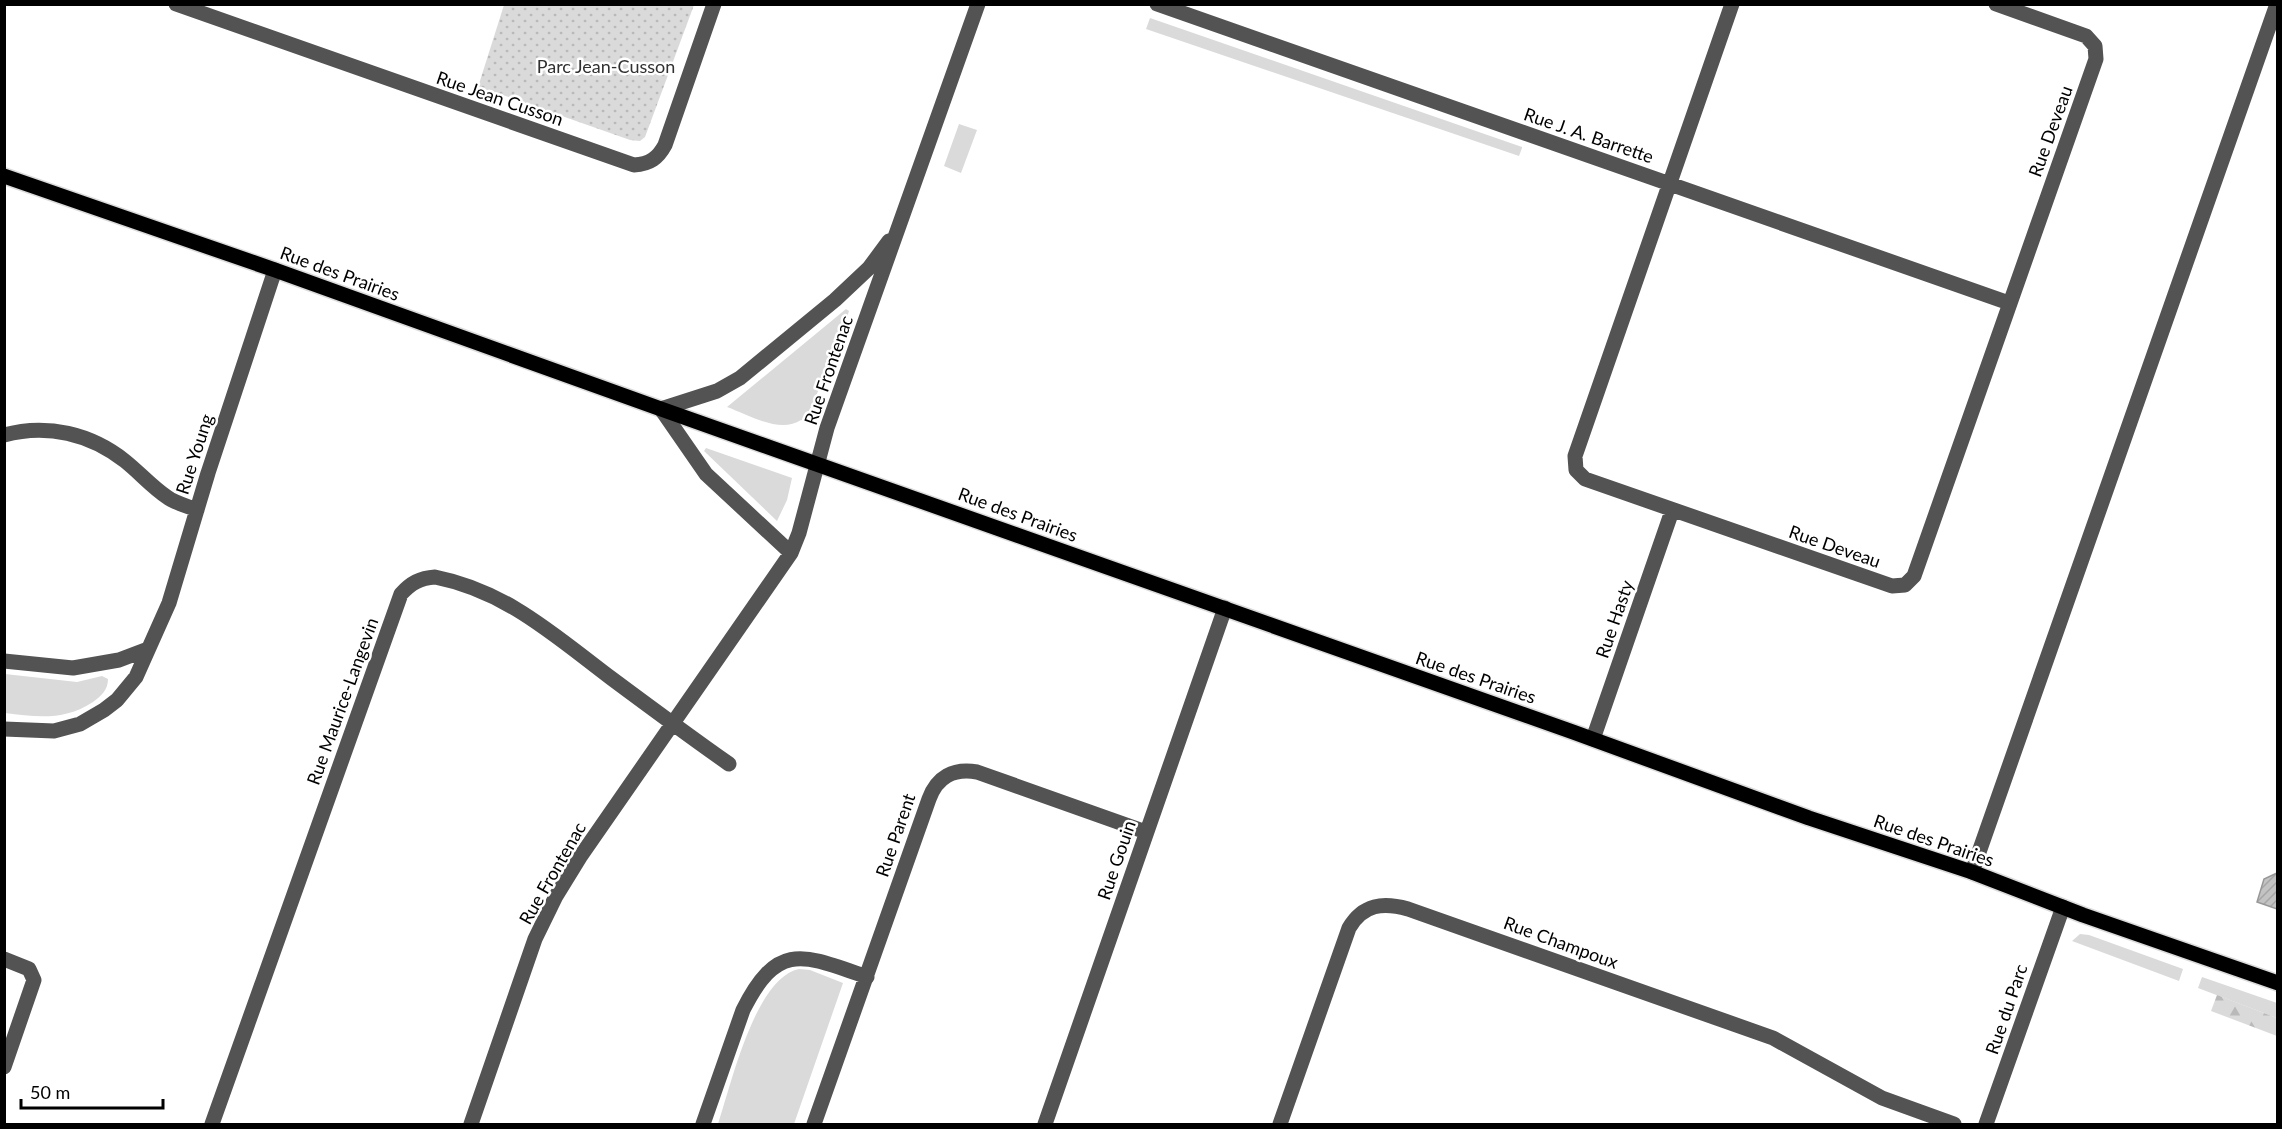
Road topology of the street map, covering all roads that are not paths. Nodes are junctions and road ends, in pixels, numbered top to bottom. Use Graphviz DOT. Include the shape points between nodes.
graph roads {
  1 [pos="176,4"];
  2 [pos="714,4"];
  3 [pos="978,4"];
  4 [pos="1157,4"];
  5 [pos="1732,4"];
  6 [pos="1996,4"];
  7 [pos="2277,4"];
  8 [pos="4,176"];
  9 [pos="1669,184"];
  10 [pos="899,226"];
  11 [pos="275,270"];
  12 [pos="2009,303"];
  13 [pos="661,409"];
  14 [pos="4,435"];
  15 [pos="818,464"];
  16 [pos="197,510"];
  17 [pos="1672,511"];
  18 [pos="791,553"];
  19 [pos="1225,608"];
  20 [pos="148,649"];
  21 [pos="4,661"];
  22 [pos="672,724"];
  23 [pos="4,729"];
  24 [pos="1593,739"];
  25 [pos="729,764"];
  26 [pos="1146,832"];
  27 [pos="1972,873"];
  28 [pos="2063,907"];
  29 [pos="4,959"];
  30 [pos="867,977"];
  31 [pos="2277,983"];
  32 [pos="4,1067"];
  33 [pos="212,1125"];
  34 [pos="471,1125"];
  35 [pos="703,1125"];
  36 [pos="814,1125"];
  37 [pos="1045,1125"];
  38 [pos="1280,1125"];
  39 [pos="1954,1125"];
  40 [pos="1986,1125"];
  1 -- 2 [label="street, Rue Jean Cusson" via="634,165 649,163 665,145"];
  3 -- 10 [label="street, Rue Frontenac"];
  4 -- 9 [label="street, Rue J. A. Barrette"];
  5 -- 9 [label="street, Rue Deveau"];
  6 -- 12 [label="street, Rue Deveau" via="2086,36 2096,52"];
  7 -- 27 [label="street"];
  8 -- 11 [label="main road, Rue des Prairies"];
  9 -- 12 [label="street, Rue J. A. Barrette"];
  9 -- 17 [label="street, Rue Deveau" via="1575,463 1585,479"];
  10 -- 13 [label="street" via="854,283 740,378 717,391"];
  10 -- 15 [label="street, Rue Frontenac" via="827,428"];
  11 -- 13 [label="main road, Rue des Prairies"];
  11 -- 16 [label="street, Rue Young"];
  12 -- 17 [label="street, Rue Deveau" via="1914,576 1905,585 1892,586"];
  13 -- 15 [label="main road, Rue des Prairies"];
  13 -- 18 [label="street" via="706,474"];
  14 -- 16 [label="street" via="41,430 92,440 126,462 169,499"];
  15 -- 18 [label="street, Rue Frontenac"];
  15 -- 19 [label="main road, Rue des Prairies"];
  16 -- 20 [label="street, Rue Young" via="169,603"];
  17 -- 24 [label="street, Rue Hasty"];
  18 -- 22 [label="street, Rue Frontenac"];
  19 -- 24 [label="main road, Rue des Prairies"];
  19 -- 26 [label="street, Rue Gouin"];
  20 -- 21 [label="street" via="118,660 73,668"];
  20 -- 23 [label="street, Rue Young" via="127,689 92,718 54,731"];
  22 -- 25 [label="street"];
  22 -- 33 [label="street, Rue Maurice-Langevin" via="500,598 435,577 408,586 401,594"];
  22 -- 34 [label="street, Rue Frontenac" via="580,857 546,916"];
  24 -- 27 [label="main road, Rue des Prairies"];
  26 -- 30 [label="street, Rue Parent" via="977,772 956,772 942,778 929,799"];
  26 -- 37 [label="street, Rue Gouin"];
  27 -- 28 [label="main road, Rue des Prairies"];
  28 -- 31 [label="main road, Rue des Prairies"];
  28 -- 40 [label="street, Rue du Parc"];
  29 -- 32 [label="street" via="29,969 34,980"];
  30 -- 35 [label="street" via="798,957 783,962 762,979 743,1010"];
  30 -- 36 [label="street, Rue Parent"];
  38 -- 39 [label="street, Rue Champoux" via="1349,928 1366,909 1384,904 1408,909 1773,1038 1882,1098"];
}
